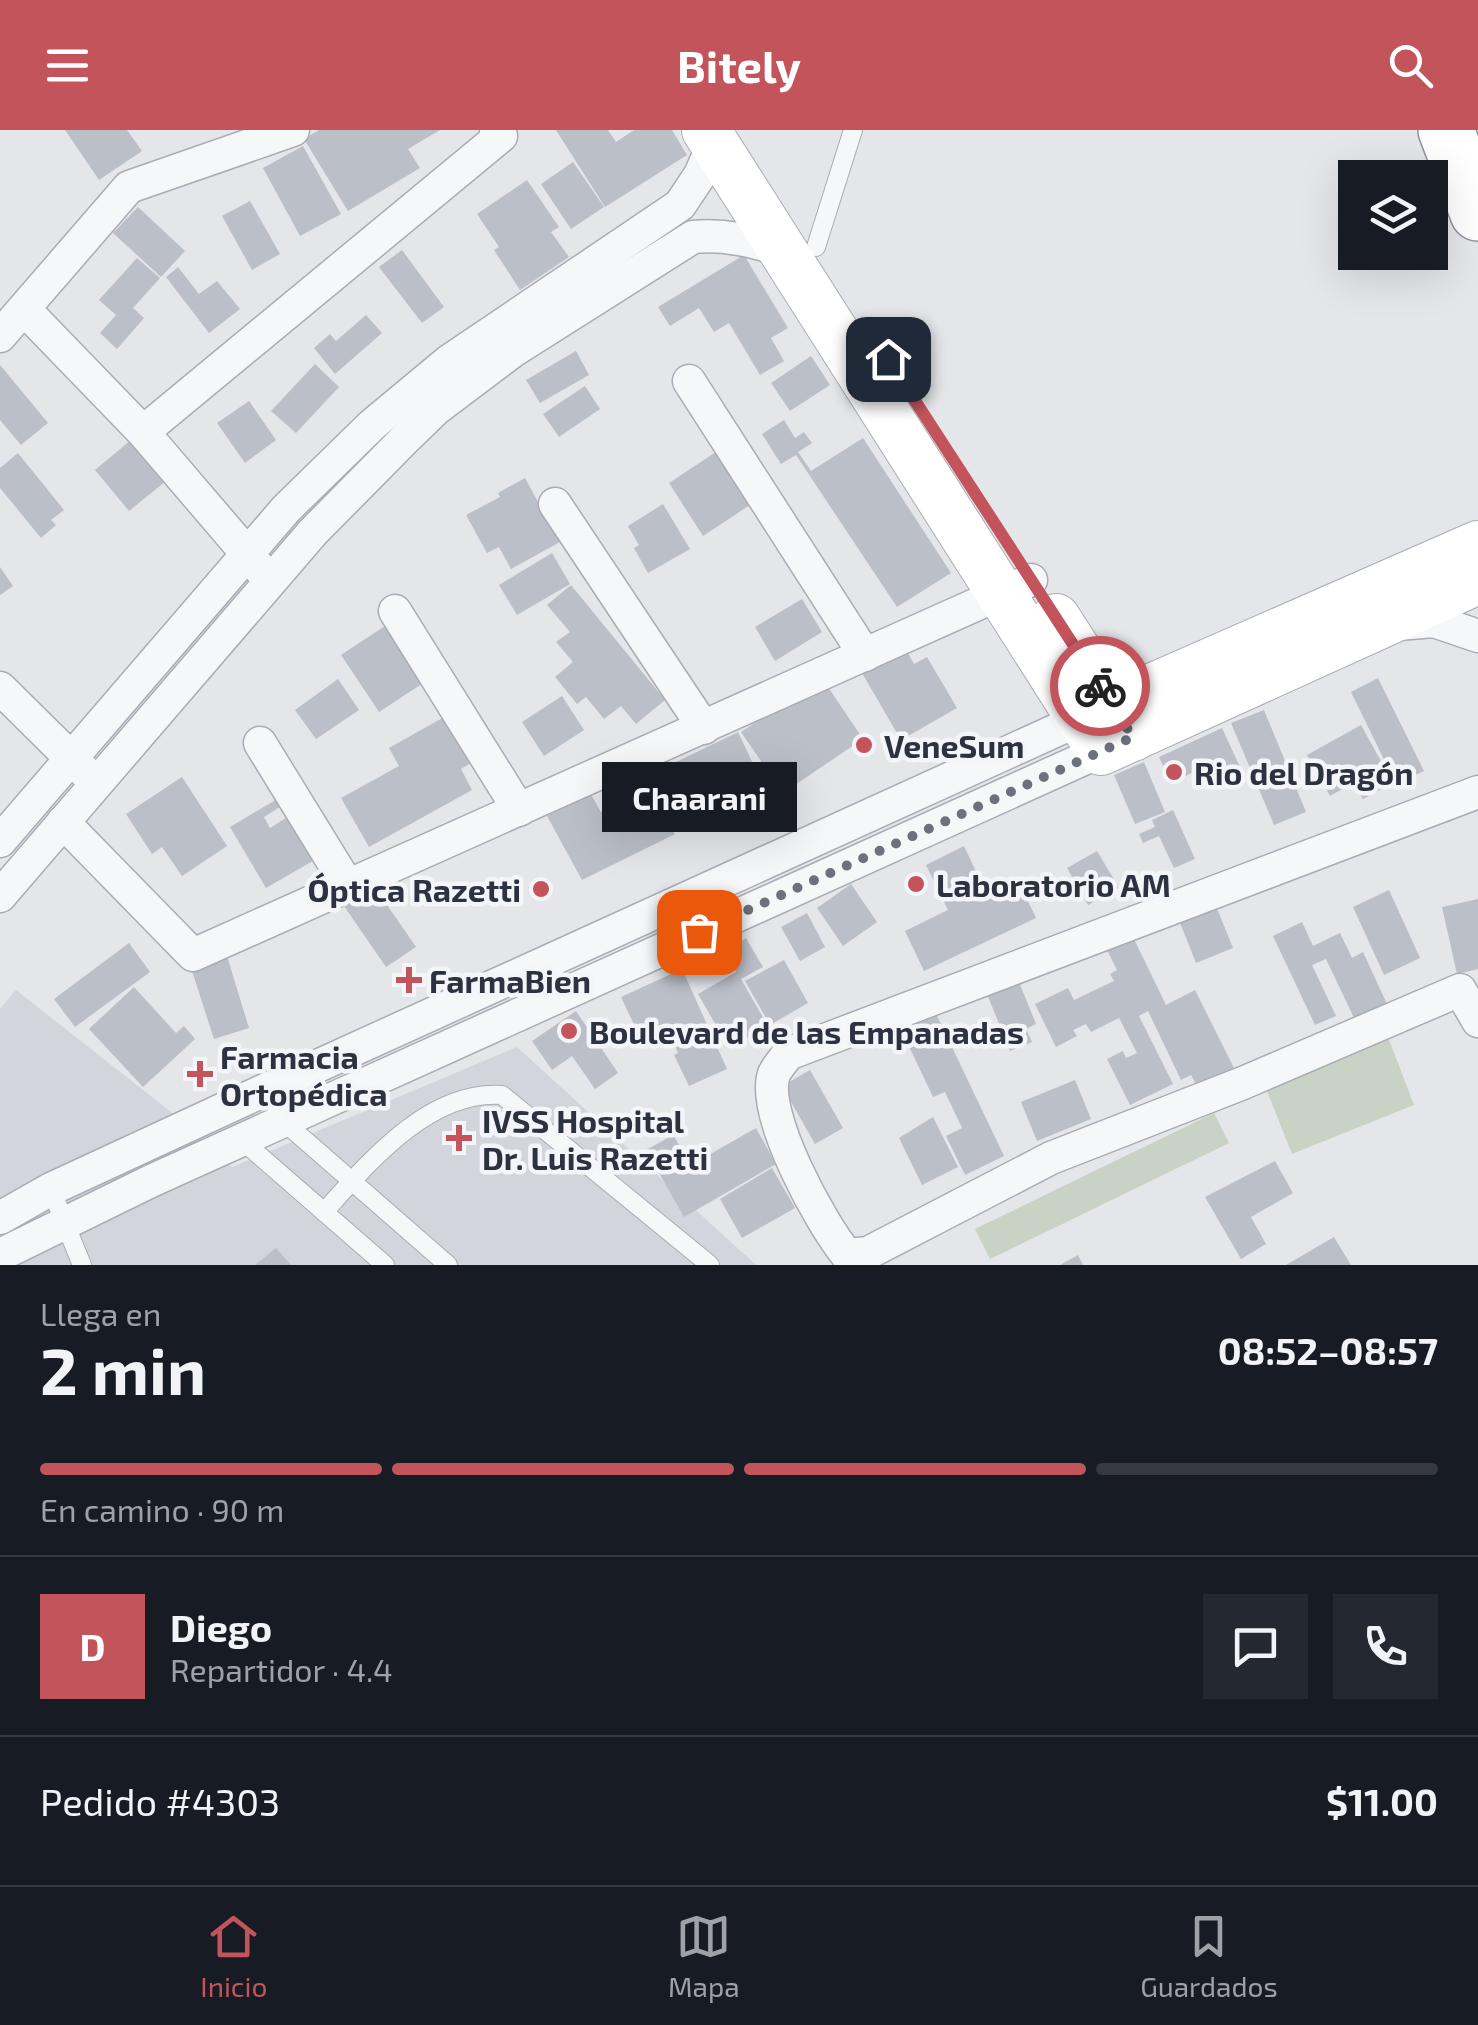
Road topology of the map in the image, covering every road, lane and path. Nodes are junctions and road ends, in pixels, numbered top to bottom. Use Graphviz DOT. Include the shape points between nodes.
graph roads {
  1 [pos="293,130"];
  2 [pos="496,130"];
  3 [pos="853,130"];
  4 [pos="1446,130"];
  5 [pos="739,159"];
  6 [pos="1478,213"];
  7 [pos="694,238"];
  8 [pos="800,248"];
  9 [pos="24,309"];
  10 [pos="0,336"];
  11 [pos="688,381"];
  12 [pos="143,432"];
  13 [pos="555,504"];
  14 [pos="1478,545"];
  15 [pos="248,554"];
  16 [pos="1478,580"];
  17 [pos="270,581"];
  18 [pos="1017,587"];
  19 [pos="395,611"];
  20 [pos="1378,626"];
  21 [pos="1478,636"];
  22 [pos="866,655"];
  23 [pos="0,688"];
  24 [pos="704,728"];
  25 [pos="1107,728"];
  26 [pos="260,743"];
  27 [pos="71,759"];
  28 [pos="97,783"];
  29 [pos="1478,792"];
  30 [pos="519,810"];
  31 [pos="63,822"];
  32 [pos="0,842"];
  33 [pos="348,886"];
  34 [pos="0,896"];
  35 [pos="1478,1021"];
  36 [pos="268,1089"];
  37 [pos="224,1109"];
  38 [pos="283,1121"];
  39 [pos="240,1141"];
  40 [pos="352,1181"];
  41 [pos="51,1189"];
  42 [pos="324,1212"];
  43 [pos="0,1218"];
  44 [pos="66,1222"];
  45 [pos="0,1256"];
  46 [pos="82,1265"];
  47 [pos="385,1265"];
  48 [pos="448,1265"];
  49 [pos="710,1265"];
  1 -- 9 [label="street" via="129,188"];
  2 -- 12 [label="street" via="501,136"];
  3 -- 8 [label="lane"];
  4 -- 6 [label="highway"];
  5 -- 7 [label="street"];
  5 -- 8 [label="main road"];
  5 -- 15 [label="street" via="700,174 680,205 449,362 372,425"];
  7 -- 8 [label="street" via="716,235"];
  7 -- 17 [label="street" via="513,351 436,410"];
  8 -- 18 [label="main road"];
  9 -- 10 [label="street"];
  9 -- 12 [label="street"];
  11 -- 22 [label="street"];
  12 -- 15 [label="street"];
  13 -- 24 [label="street"];
  14 -- 25 [label="main road"];
  15 -- 17 [label="street"];
  15 -- 27 [label="street"];
  16 -- 20 [label="main road"];
  17 -- 28 [label="street"];
  18 -- 22 [label="street"];
  18 -- 25 [label="main road"];
  19 -- 30 [label="street"];
  20 -- 21 [label="street" via="1434,620"];
  20 -- 25 [label="main road"];
  22 -- 24 [label="street"];
  23 -- 27 [label="street"];
  24 -- 30 [label="street"];
  25 -- 36 [label="street"];
  25 -- 38 [label="street"];
  26 -- 33 [label="street"];
  27 -- 28 [label="street"];
  27 -- 32 [label="street"];
  28 -- 31 [label="street"];
  29 -- 35 [label="street" via="788,1054 774,1075 774,1098 792,1164 829,1234 846,1255 868,1253 1051,1158 1460,990"];
  30 -- 33 [label="street"];
  31 -- 33 [label="street" via="193,955"];
  31 -- 34 [label="street"];
  36 -- 37 [label="street"];
  36 -- 38 [label="lane"];
  37 -- 39 [label="lane"];
  37 -- 41 [label="street"];
  38 -- 39 [label="street"];
  38 -- 40 [label="lane"];
  39 -- 42 [label="lane"];
  39 -- 44 [label="street"];
  40 -- 42 [label="lane"];
  40 -- 48 [label="lane"];
  40 -- 49 [label="lane" via="430,1116 469,1098 502,1095"];
  41 -- 43 [label="street"];
  41 -- 44 [label="lane"];
  42 -- 47 [label="lane"];
  44 -- 45 [label="street"];
  44 -- 46 [label="lane"];
}
